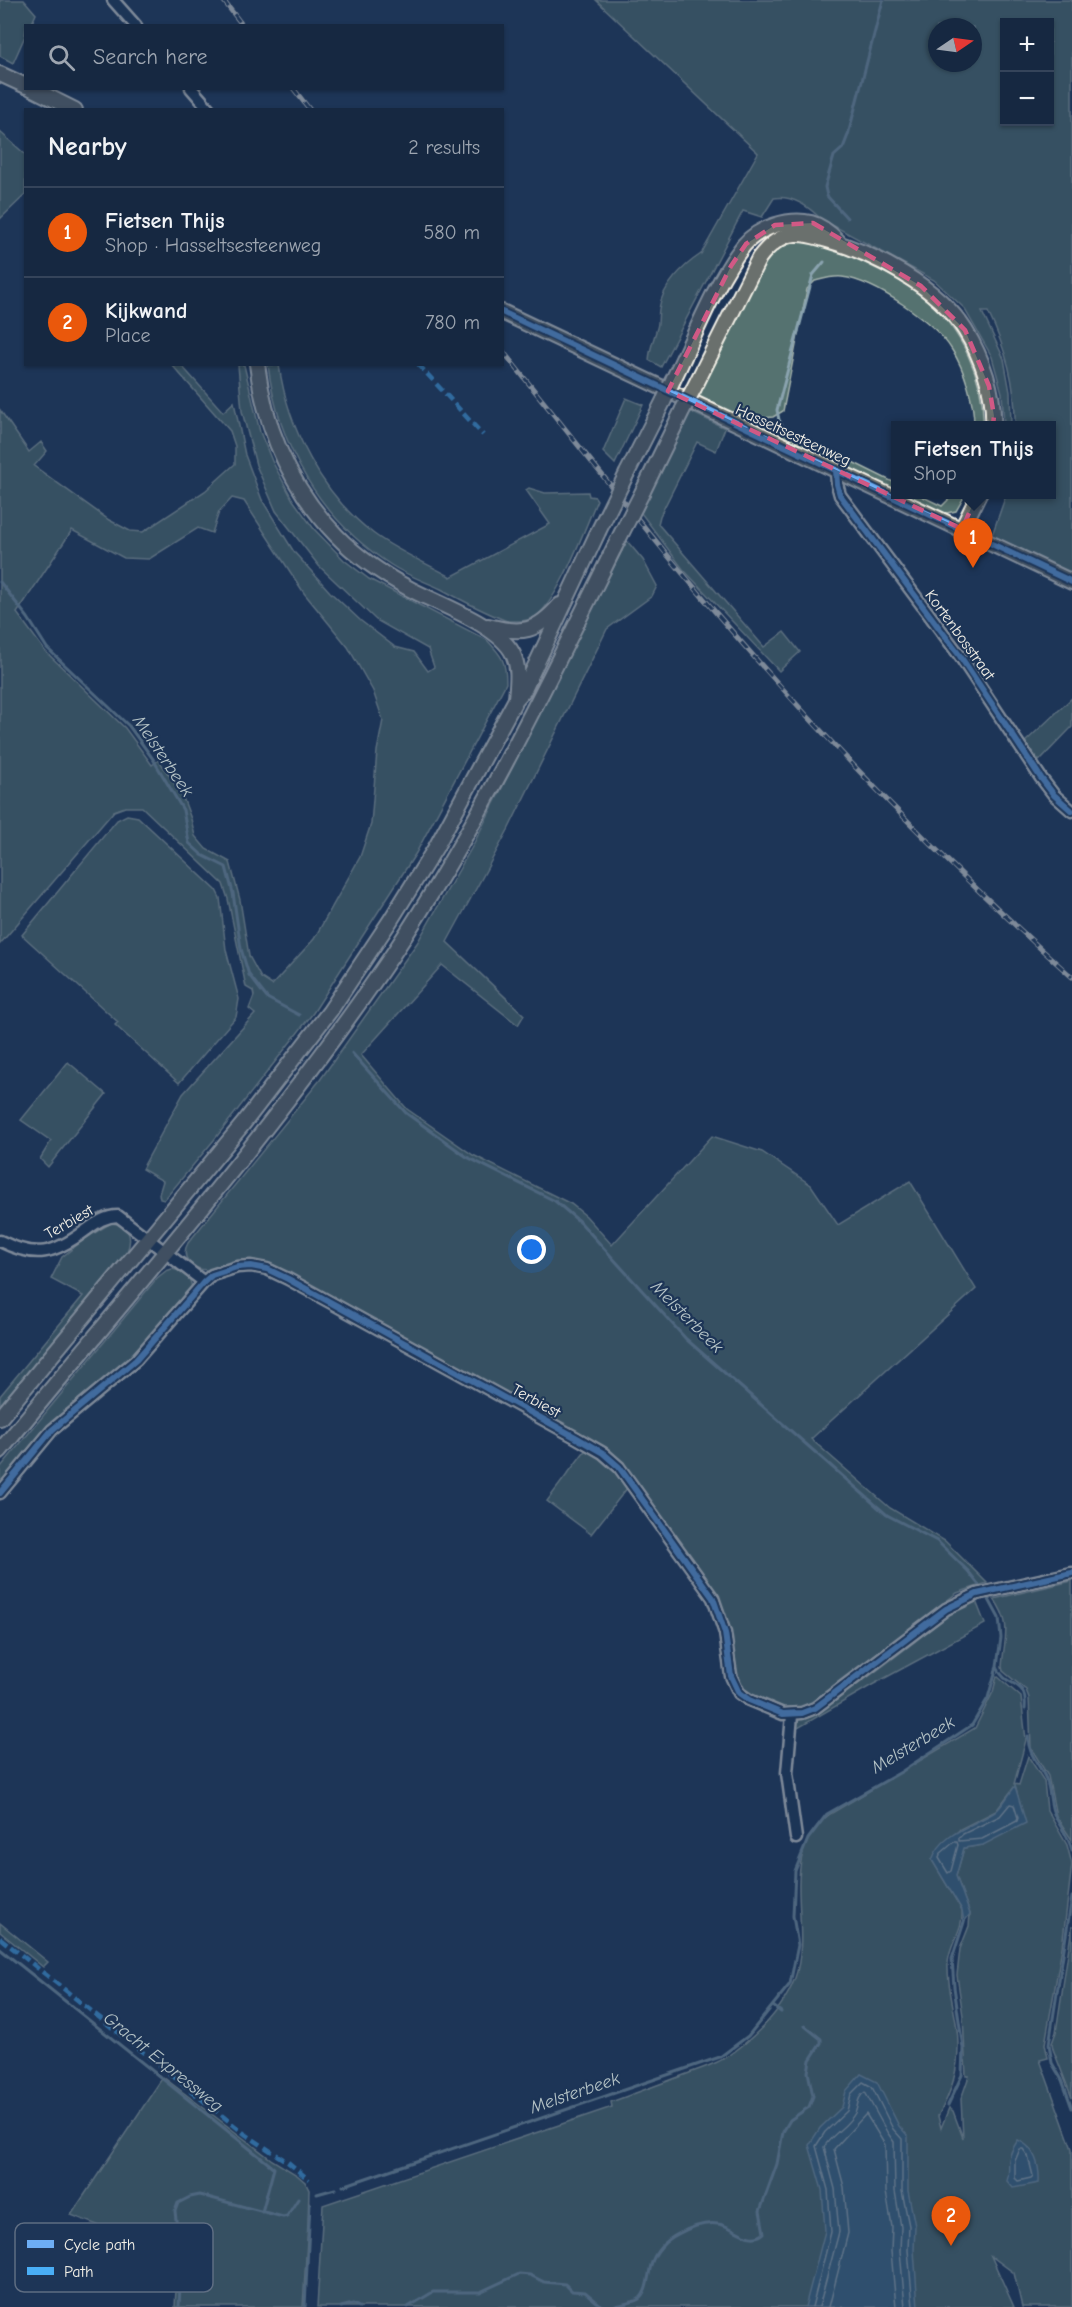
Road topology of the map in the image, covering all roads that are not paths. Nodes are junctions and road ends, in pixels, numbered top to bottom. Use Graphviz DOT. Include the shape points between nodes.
graph roads {
  1 [pos="113,0"];
  2 [pos="134,24"];
  3 [pos="0,74"];
  4 [pos="24,85"];
  5 [pos="35,90"];
  6 [pos="193,90"];
  7 [pos="71,108"];
  8 [pos="208,108"];
  9 [pos="839,242"];
  10 [pos="504,313"];
  11 [pos="256,366"];
  12 [pos="994,421"];
  13 [pos="837,470"];
  14 [pos="891,495"];
  15 [pos="898,499"];
  16 [pos="977,499"];
  17 [pos="962,529"];
  18 [pos="1072,582"];
  19 [pos="564,601"];
  20 [pos="483,625"];
  21 [pos="516,699"];
  22 [pos="1072,811"];
  23 [pos="148,1238"];
  24 [pos="0,1241"];
  25 [pos="164,1252"];
  26 [pos="204,1282"];
  27 [pos="0,1418"];
  28 [pos="0,1451"];
  29 [pos="0,1493"];
  30 [pos="1072,1573"];
  31 [pos="792,1715"];
  32 [pos="796,1838"];
  1 -- 2 [label="street"];
  3 -- 4 [label="main road"];
  5 -- 7 [label="main road"];
  6 -- 8 [label="street"];
  9 -- 12 [label="main road" via="896,270 947,307 978,354 989,386"];
  9 -- 19 [label="main road, bridge" via="828,230 796,221 775,225 746,244 712,300"];
  9 -- 25 [label="main road, bridge" via="795,234 769,245 759,258 544,689 470,826 393,953 334,1039"];
  10 -- 13 [label="main road, Hasseltsesteenweg"];
  11 -- 20 [label="main road" via="279,450 306,499 330,528 392,578"];
  13 -- 14 [label="main road, Hasseltsesteenweg"];
  13 -- 22 [label="street, Kortenbosstraat" via="840,495 960,656 1035,771"];
  15 -- 17 [label="main road, Hasseltsesteenweg"];
  16 -- 17 [label="main road"];
  17 -- 18 [label="main road, Hasseltsesteenweg"];
  19 -- 20 [label="main road" via="543,623 524,631"];
  19 -- 21 [label="main road" via="524,690"];
  20 -- 21 [label="main road" via="513,654 518,675"];
  21 -- 23 [label="main road" via="436,848 330,1011"];
  23 -- 24 [label="street, Terbiest" via="113,1216 69,1243 44,1253"];
  23 -- 25 [label="street, Terbiest"];
  23 -- 27 [label="main road"];
  25 -- 26 [label="street, Terbiest"];
  25 -- 28 [label="main road"];
  26 -- 29 [label="street, Terbiest" via="136,1360 52,1430"];
  26 -- 31 [label="street, Terbiest" via="218,1272 237,1267 267,1269 603,1453 637,1488 713,1598 725,1633 731,1676 739,1693 774,1712"];
  30 -- 31 [label="street" via="976,1594 946,1609 815,1708"];
  31 -- 32 [label="street" via="787,1773"];
}
